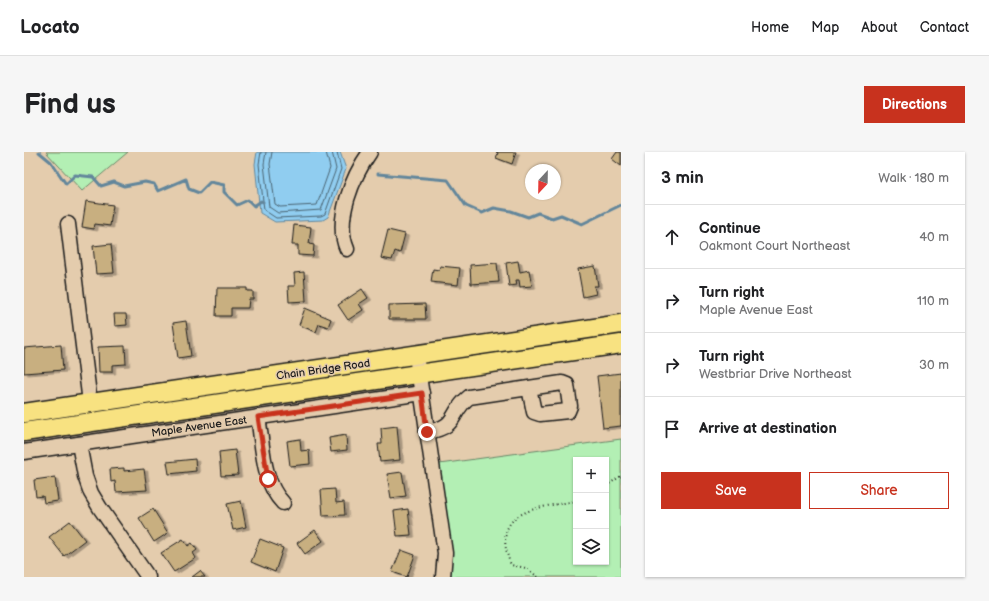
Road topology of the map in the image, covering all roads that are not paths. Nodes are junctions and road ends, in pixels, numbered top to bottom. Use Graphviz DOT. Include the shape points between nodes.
graph roads {
  1 [pos="369,152"];
  2 [pos="68,224"];
  3 [pos="347,248"];
  4 [pos="621,324"];
  5 [pos="621,344"];
  6 [pos="416,355"];
  7 [pos="419,374"];
  8 [pos="529,388"];
  9 [pos="422,393"];
  10 [pos="90,403"];
  11 [pos="24,413"];
  12 [pos="258,417"];
  13 [pos="24,432"];
  14 [pos="427,432"];
  15 [pos="79,444"];
  16 [pos="24,452"];
  17 [pos="282,503"];
  18 [pos="148,577"];
  19 [pos="442,577"];
  1 -- 3 [label="street" via="353,184 344,214 343,240"];
  2 -- 10 [label="street"];
  4 -- 6 [label="main road, Chain Bridge Road"];
  5 -- 7 [label="main road, Chain Bridge Road"];
  6 -- 7 [label="street"];
  6 -- 10 [label="main road, Chain Bridge Road"];
  7 -- 9 [label="street"];
  7 -- 13 [label="main road, Chain Bridge Road"];
  8 -- 14 [label="street" via="469,397 460,404 451,422 442,429"];
  9 -- 12 [label="street, Maple Avenue East"];
  9 -- 14 [label="street"];
  10 -- 11 [label="main road, Chain Bridge Road"];
  12 -- 15 [label="street, Maple Avenue East"];
  12 -- 17 [label="street" via="268,479"];
  14 -- 19 [label="street" via="445,553"];
  15 -- 16 [label="street, Maple Avenue East"];
  15 -- 18 [label="street" via="91,493"];
}
